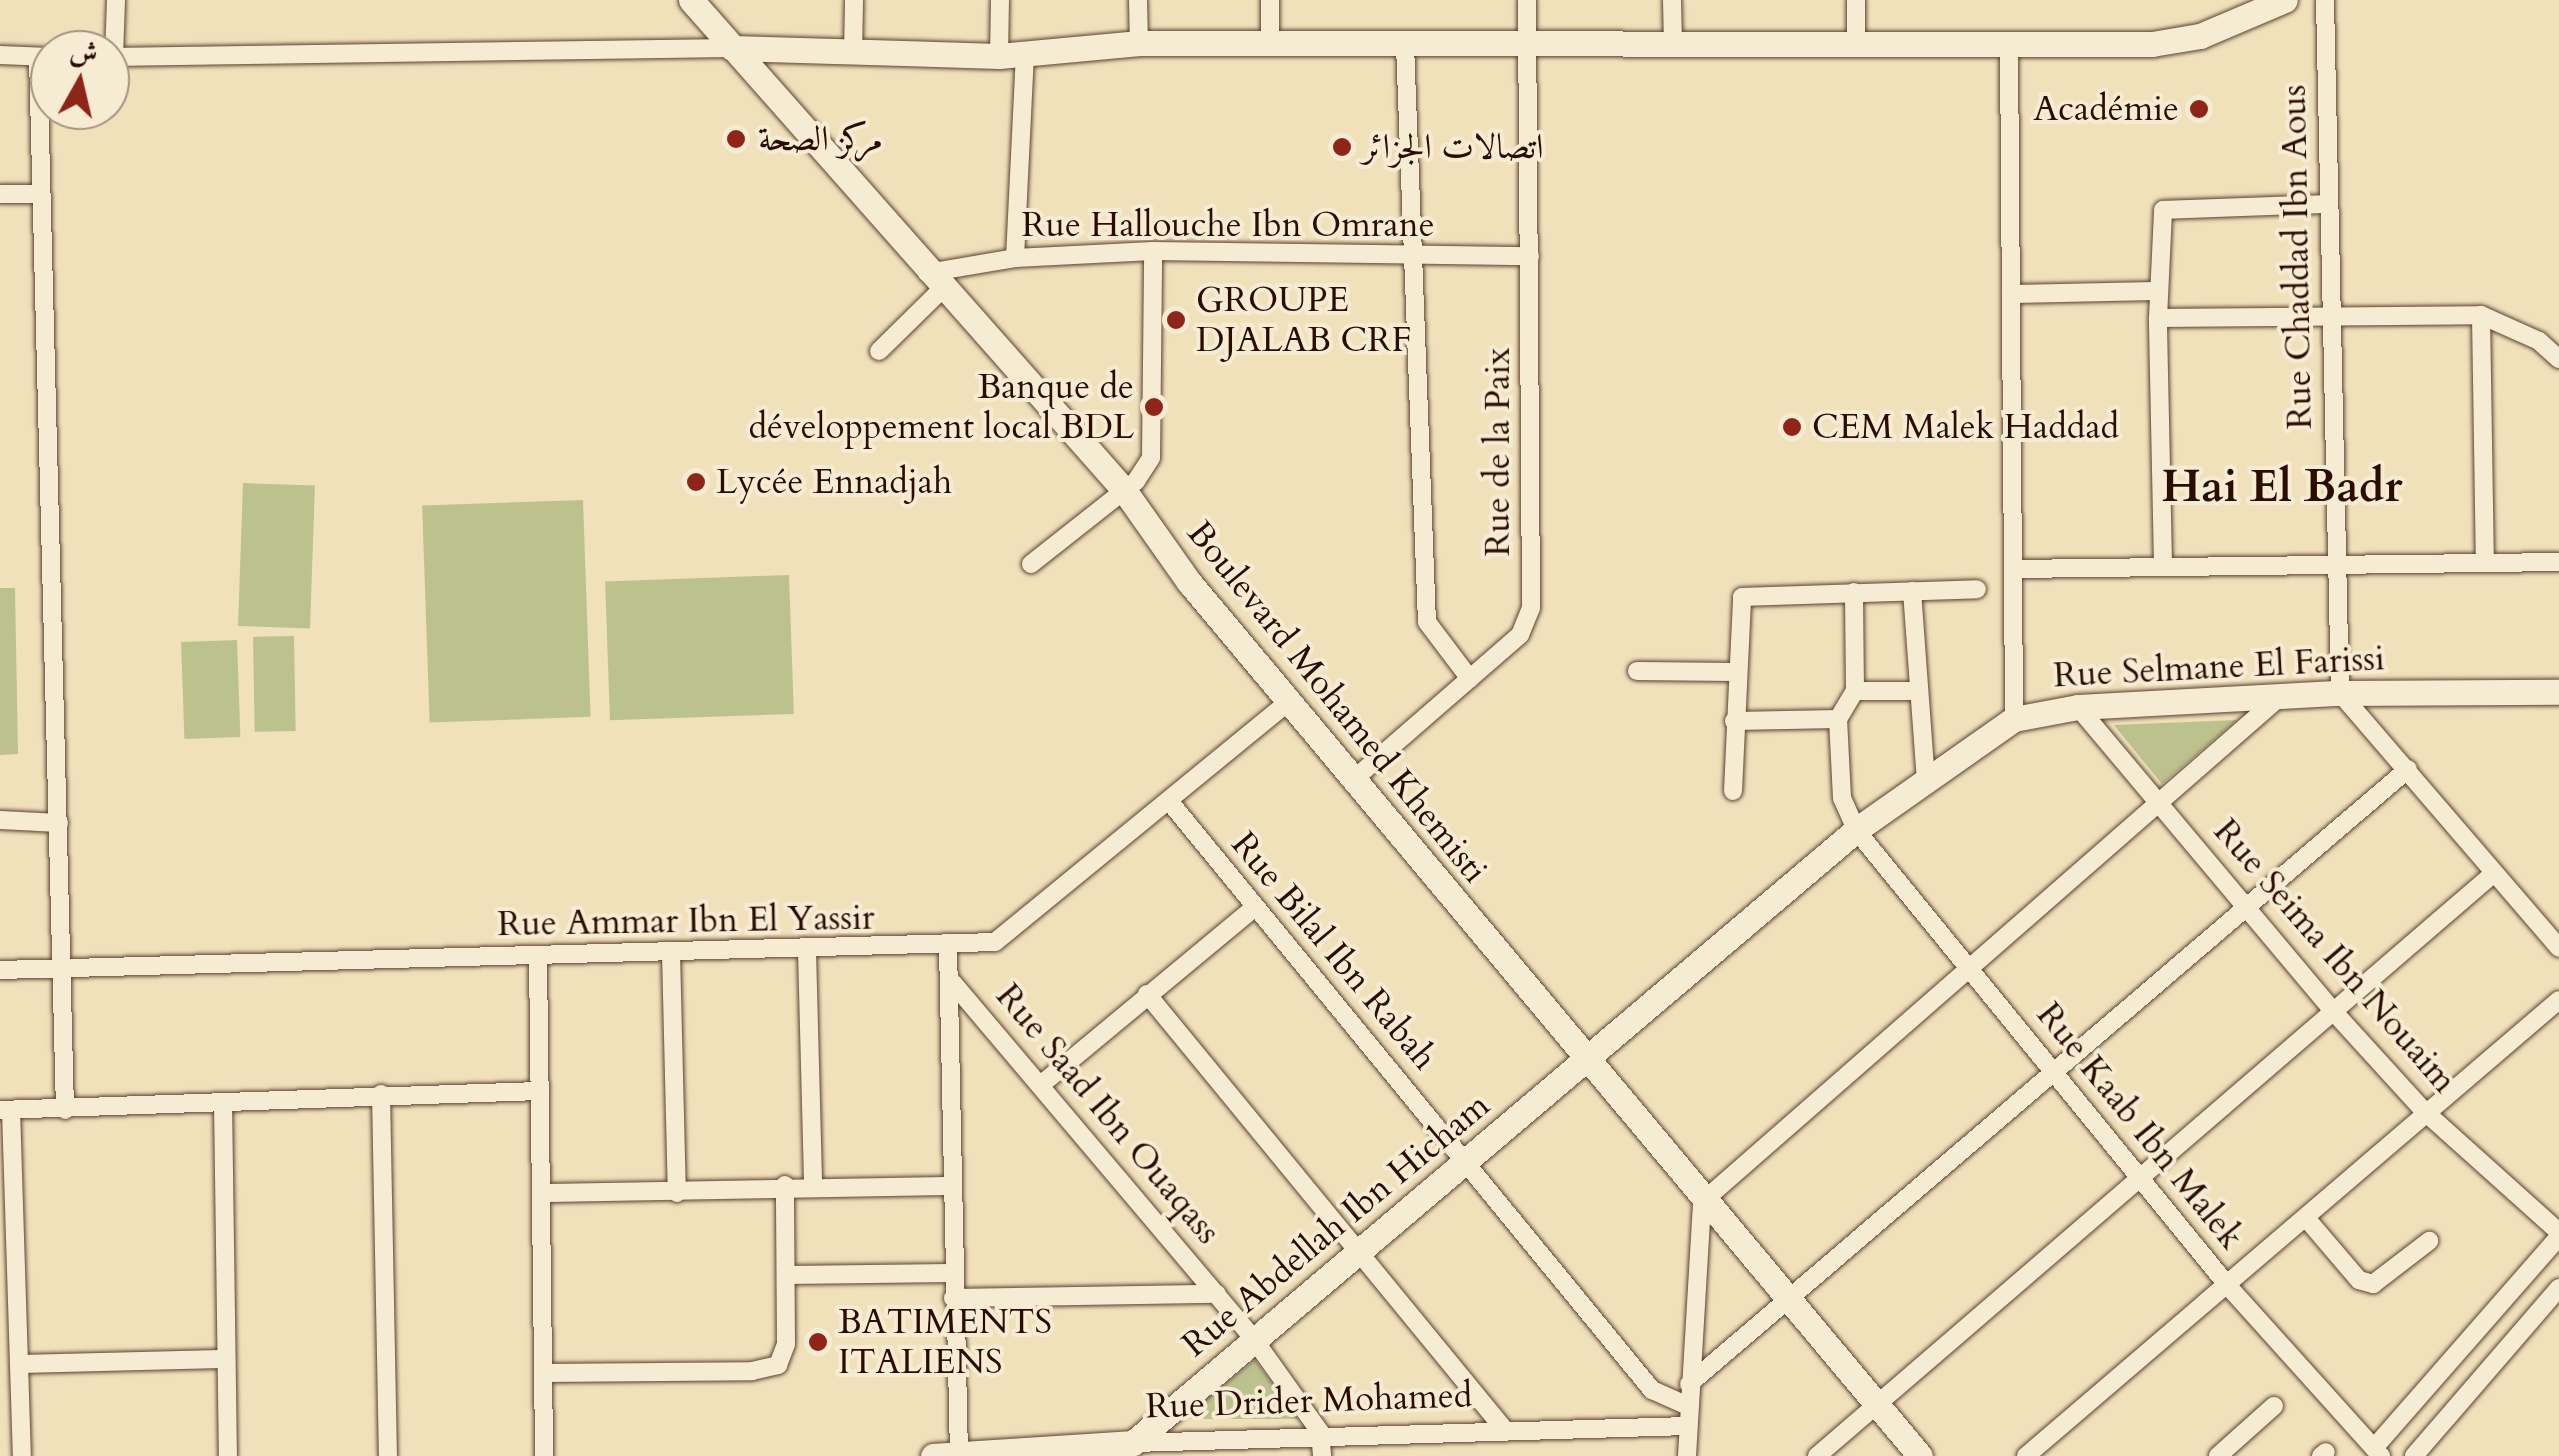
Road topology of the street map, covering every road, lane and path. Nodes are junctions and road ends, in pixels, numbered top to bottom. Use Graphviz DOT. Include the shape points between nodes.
graph roads {
  1 [pos="116,0"];
  2 [pos="690,0"];
  3 [pos="854,0"];
  4 [pos="1000,0"];
  5 [pos="1138,0"];
  6 [pos="1270,0"];
  7 [pos="1527,0"];
  8 [pos="1672,0"];
  9 [pos="1856,0"];
  10 [pos="2285,0"];
  11 [pos="2325,0"];
  12 [pos="114,30"];
  13 [pos="1140,43"];
  14 [pos="1270,43"];
  15 [pos="1673,44"];
  16 [pos="1406,45"];
  17 [pos="1526,45"];
  18 [pos="2009,45"];
  19 [pos="1856,46"];
  20 [pos="732,48"];
  21 [pos="853,54"];
  22 [pos="1012,54"];
  23 [pos="0,56"];
  24 [pos="130,56"];
  25 [pos="30,57"];
  26 [pos="41,130"];
  27 [pos="0,194"];
  28 [pos="38,194"];
  29 [pos="2328,204"];
  30 [pos="1153,252"];
  31 [pos="1418,256"];
  32 [pos="1530,256"];
  33 [pos="1015,258"];
  34 [pos="934,281"];
  35 [pos="2158,291"];
  36 [pos="2011,294"];
  37 [pos="2480,315"];
  38 [pos="2158,318"];
  39 [pos="2329,318"];
  40 [pos="879,351"];
  41 [pos="2559,358"];
  42 [pos="1124,490"];
  43 [pos="2485,558"];
  44 [pos="2334,561"];
  45 [pos="2559,562"];
  46 [pos="1031,564"];
  47 [pos="2164,564"];
  48 [pos="2013,570"];
  49 [pos="1977,589"];
  50 [pos="1912,591"];
  51 [pos="1854,592"];
  52 [pos="1637,671"];
  53 [pos="1735,672"];
  54 [pos="1470,679"];
  55 [pos="1914,690"];
  56 [pos="1855,691"];
  57 [pos="2559,692"];
  58 [pos="2340,693"];
  59 [pos="2276,701"];
  60 [pos="1288,702"];
  61 [pos="2078,708"];
  62 [pos="1838,719"];
  63 [pos="2014,719"];
  64 [pos="1734,721"];
  65 [pos="2408,768"];
  66 [pos="1353,780"];
  67 [pos="1926,782"];
  68 [pos="1733,791"];
  69 [pos="1169,801"];
  70 [pos="2162,805"];
  71 [pos="0,820"];
  72 [pos="59,823"];
  73 [pos="1856,830"];
  74 [pos="2493,874"];
  75 [pos="1255,907"];
  76 [pos="2246,908"];
  77 [pos="948,947"];
  78 [pos="2559,948"];
  79 [pos="807,951"];
  80 [pos="672,952"];
  81 [pos="538,957"];
  82 [pos="61,966"];
  83 [pos="0,970"];
  84 [pos="1970,970"];
  85 [pos="952,983"];
  86 [pos="1147,994"];
  87 [pos="2559,1000"];
  88 [pos="2332,1011"];
  89 [pos="1583,1060"];
  90 [pos="2054,1072"];
  91 [pos="1043,1083"];
  92 [pos="540,1092"];
  93 [pos="381,1094"];
  94 [pos="223,1102"];
  95 [pos="6,1110"];
  96 [pos="66,1110"];
  97 [pos="2424,1112"];
  98 [pos="1467,1162"];
  99 [pos="2141,1179"];
  100 [pos="813,1184"];
  101 [pos="784,1185"];
  102 [pos="951,1186"];
  103 [pos="542,1193"];
  104 [pos="676,1193"];
  105 [pos="1702,1202"];
  106 [pos="2306,1218"];
  107 [pos="2559,1234"];
  108 [pos="2429,1241"];
  109 [pos="1363,1252"];
  110 [pos="952,1273"];
  111 [pos="787,1275"];
  112 [pos="2228,1286"];
  113 [pos="2559,1288"];
  114 [pos="1217,1294"];
  115 [pos="953,1298"];
  116 [pos="1790,1300"];
  117 [pos="1253,1338"];
  118 [pos="222,1359"];
  119 [pos="20,1364"];
  120 [pos="544,1373"];
  121 [pos="1689,1384"];
  122 [pos="1878,1405"];
  123 [pos="2274,1406"];
  124 [pos="1688,1416"];
  125 [pos="1504,1429"];
  126 [pos="1320,1432"];
  127 [pos="1133,1443"];
  128 [pos="1190,1448"];
  129 [pos="2378,1452"];
  130 [pos="2224,1454"];
  131 [pos="22,1456"];
  132 [pos="228,1456"];
  133 [pos="388,1456"];
  134 [pos="544,1456"];
  135 [pos="933,1456"];
  136 [pos="959,1456"];
  137 [pos="1322,1456"];
  138 [pos="1688,1456"];
  139 [pos="1817,1456"];
  140 [pos="1920,1456"];
  141 [pos="2026,1456"];
  142 [pos="2414,1456"];
  1 -- 12 [label="street"];
  2 -- 20 [label="street, Boulevard Mohamed Khemisti"];
  3 -- 21 [label="street"];
  4 -- 22 [label="street"];
  5 -- 13 [label="street"];
  6 -- 14 [label="street"];
  7 -- 17 [label="street, Rue de la Paix"];
  8 -- 15 [label="street"];
  9 -- 19 [label="street"];
  10 -- 18 [label="street" via="2259,16 2168,42"];
  11 -- 29 [label="street, Rue Chaddad Ibn Aous"];
  13 -- 14 [label="street"];
  13 -- 22 [label="street"];
  14 -- 16 [label="street"];
  15 -- 17 [label="street"];
  15 -- 19 [label="street"];
  16 -- 17 [label="street"];
  16 -- 31 [label="street"];
  17 -- 32 [label="street, Rue de la Paix"];
  18 -- 19 [label="street"];
  18 -- 36 [label="street"];
  20 -- 21 [label="street"];
  20 -- 24 [label="street"];
  20 -- 34 [label="street, Boulevard Mohamed Khemisti"];
  21 -- 22 [label="street"];
  22 -- 33 [label="street"];
  23 -- 25 [label="street"];
  26 -- 28 [label="street"];
  27 -- 28 [label="street"];
  28 -- 72 [label="street"];
  29 -- 35 [label="street" via="2172,206 2161,215"];
  29 -- 39 [label="street, Rue Chaddad Ibn Aous"];
  30 -- 31 [label="street, Rue Hallouche Ibn Omrane"];
  30 -- 33 [label="street, Rue Hallouche Ibn Omrane"];
  30 -- 42 [label="street" via="1153,451"];
  31 -- 32 [label="street, Rue Hallouche Ibn Omrane"];
  31 -- 54 [label="street" via="1427,622"];
  32 -- 54 [label="street, Rue de la Paix" via="1532,608 1520,634"];
  33 -- 34 [label="street, Rue Hallouche Ibn Omrane"];
  34 -- 40 [label="street"];
  34 -- 42 [label="street, Boulevard Mohamed Khemisti"];
  35 -- 36 [label="street"];
  35 -- 38 [label="street"];
  36 -- 48 [label="street"];
  37 -- 39 [label="street"];
  37 -- 41 [label="street"];
  37 -- 43 [label="street"];
  38 -- 39 [label="street"];
  38 -- 47 [label="street"];
  39 -- 44 [label="street, Rue Chaddad Ibn Aous"];
  42 -- 46 [label="street"];
  42 -- 60 [label="street, Boulevard Mohamed Khemisti"];
  43 -- 44 [label="street"];
  43 -- 45 [label="street"];
  44 -- 47 [label="street"];
  44 -- 58 [label="street, Rue Chaddad Ibn Aous"];
  47 -- 48 [label="street"];
  48 -- 63 [label="street"];
  49 -- 50 [label="street"];
  50 -- 51 [label="street"];
  50 -- 55 [label="street"];
  51 -- 53 [label="street" via="1742,596"];
  51 -- 56 [label="street"];
  52 -- 53 [label="street"];
  53 -- 64 [label="street"];
  54 -- 66 [label="street, Rue de la Paix"];
  55 -- 56 [label="street"];
  55 -- 67 [label="street"];
  56 -- 62 [label="street"];
  57 -- 58 [label="street, Rue Selmane El Farissi"];
  58 -- 59 [label="street, Rue Selmane El Farissi"];
  58 -- 65 [label="street"];
  59 -- 61 [label="street, Rue Selmane El Farissi"];
  59 -- 70 [label="street"];
  60 -- 66 [label="street, Boulevard Mohamed Khemisti"];
  60 -- 69 [label="street, Rue Ammar Ibn El Yassir"];
  61 -- 63 [label="street, Rue Selmane El Farissi"];
  61 -- 70 [label="street, Rue Seima Ibn Nouaim"];
  62 -- 64 [label="street"];
  62 -- 73 [label="street" via="1842,798"];
  63 -- 67 [label="street, Rue Selmane El Farissi"];
  64 -- 68 [label="street"];
  65 -- 74 [label="street"];
  65 -- 76 [label="street"];
  66 -- 89 [label="street, Boulevard Mohamed Khemisti"];
  67 -- 73 [label="street, Rue Selmane El Farissi"];
  69 -- 75 [label="street, Rue Bilal Ibn Rabah"];
  69 -- 77 [label="street, Rue Ammar Ibn El Yassir" via="1011,934"];
  70 -- 76 [label="street, Rue Seima Ibn Nouaim"];
  70 -- 84 [label="street"];
  71 -- 72 [label="street"];
  72 -- 82 [label="street"];
  73 -- 84 [label="street, Rue Kaab Ibn Malek"];
  73 -- 89 [label="street, Rue Selmane El Farissi"];
  74 -- 78 [label="street"];
  74 -- 88 [label="street"];
  75 -- 86 [label="street"];
  75 -- 98 [label="street, Rue Bilal Ibn Rabah"];
  76 -- 88 [label="street, Rue Seima Ibn Nouaim"];
  76 -- 90 [label="street"];
  77 -- 79 [label="street, Rue Ammar Ibn El Yassir"];
  77 -- 85 [label="street"];
  79 -- 80 [label="street, Rue Ammar Ibn El Yassir"];
  79 -- 100 [label="street"];
  80 -- 81 [label="street, Rue Ammar Ibn El Yassir"];
  80 -- 104 [label="street"];
  81 -- 82 [label="street, Rue Ammar Ibn El Yassir"];
  81 -- 92 [label="street"];
  82 -- 83 [label="street, Rue Ammar Ibn El Yassir"];
  82 -- 96 [label="street"];
  84 -- 90 [label="street, Rue Kaab Ibn Malek"];
  84 -- 105 [label="street"];
  85 -- 91 [label="street, Rue Saad Ibn Ouaqass"];
  85 -- 102 [label="street"];
  86 -- 91 [label="street"];
  86 -- 109 [label="street"];
  87 -- 97 [label="street"];
  88 -- 97 [label="street, Rue Seima Ibn Nouaim"];
  88 -- 99 [label="street"];
  89 -- 98 [label="street, Rue Abdellah Ibn Hicham"];
  89 -- 105 [label="street, Boulevard Mohamed Khemisti"];
  90 -- 99 [label="street, Rue Kaab Ibn Malek"];
  90 -- 116 [label="street"];
  91 -- 114 [label="street, Rue Saad Ibn Ouaqass"];
  92 -- 93 [label="street"];
  92 -- 103 [label="street"];
  93 -- 94 [label="street"];
  93 -- 133 [label="street"];
  94 -- 96 [label="street"];
  94 -- 118 [label="street"];
  95 -- 96 [label="street"];
  95 -- 119 [label="street"];
  97 -- 106 [label="street"];
  97 -- 107 [label="street, Rue Seima Ibn Nouaim"];
  98 -- 109 [label="street, Rue Abdellah Ibn Hicham"];
  98 -- 124 [label="street, Rue Bilal Ibn Rabah" via="1652,1390"];
  99 -- 112 [label="street, Rue Kaab Ibn Malek"];
  99 -- 122 [label="street"];
  100 -- 101 [label="street"];
  100 -- 102 [label="street"];
  101 -- 104 [label="street"];
  101 -- 111 [label="street"];
  102 -- 110 [label="street"];
  103 -- 104 [label="street"];
  103 -- 120 [label="street"];
  105 -- 116 [label="street, Boulevard Mohamed Khemisti"];
  105 -- 121 [label="street"];
  106 -- 108 [label="street" via="2360,1280 2373,1284"];
  106 -- 112 [label="street"];
  107 -- 129 [label="street"];
  109 -- 117 [label="street, Rue Abdellah Ibn Hicham"];
  109 -- 125 [label="street"];
  110 -- 111 [label="street"];
  110 -- 115 [label="street"];
  111 -- 120 [label="street" via="786,1352 774,1368"];
  112 -- 129 [label="street, Rue Kaab Ibn Malek"];
  112 -- 141 [label="street"];
  113 -- 142 [label="street"];
  114 -- 115 [label="street"];
  114 -- 117 [label="street, Rue Saad Ibn Ouaqass"];
  115 -- 136 [label="street"];
  116 -- 121 [label="street"];
  116 -- 122 [label="street, Boulevard Mohamed Khemisti"];
  117 -- 126 [label="street, Rue Saad Ibn Ouaqass"];
  117 -- 127 [label="street, Rue Abdellah Ibn Hicham"];
  118 -- 119 [label="street"];
  118 -- 132 [label="street"];
  119 -- 131 [label="street"];
  120 -- 134 [label="street"];
  121 -- 124 [label="street"];
  122 -- 139 [label="street"];
  122 -- 140 [label="street, Boulevard Mohamed Khemisti"];
  123 -- 130 [label="street"];
  124 -- 125 [label="street, Rue Drider Mohamed"];
  124 -- 138 [label="street"];
  125 -- 126 [label="street, Rue Drider Mohamed"];
  126 -- 128 [label="street, Rue Drider Mohamed"];
  126 -- 137 [label="street"];
  127 -- 128 [label="street, Rue Drider Mohamed"];
  127 -- 136 [label="street, Rue Drider Mohamed"];
  135 -- 136 [label="street, Rue Drider Mohamed"];
}
